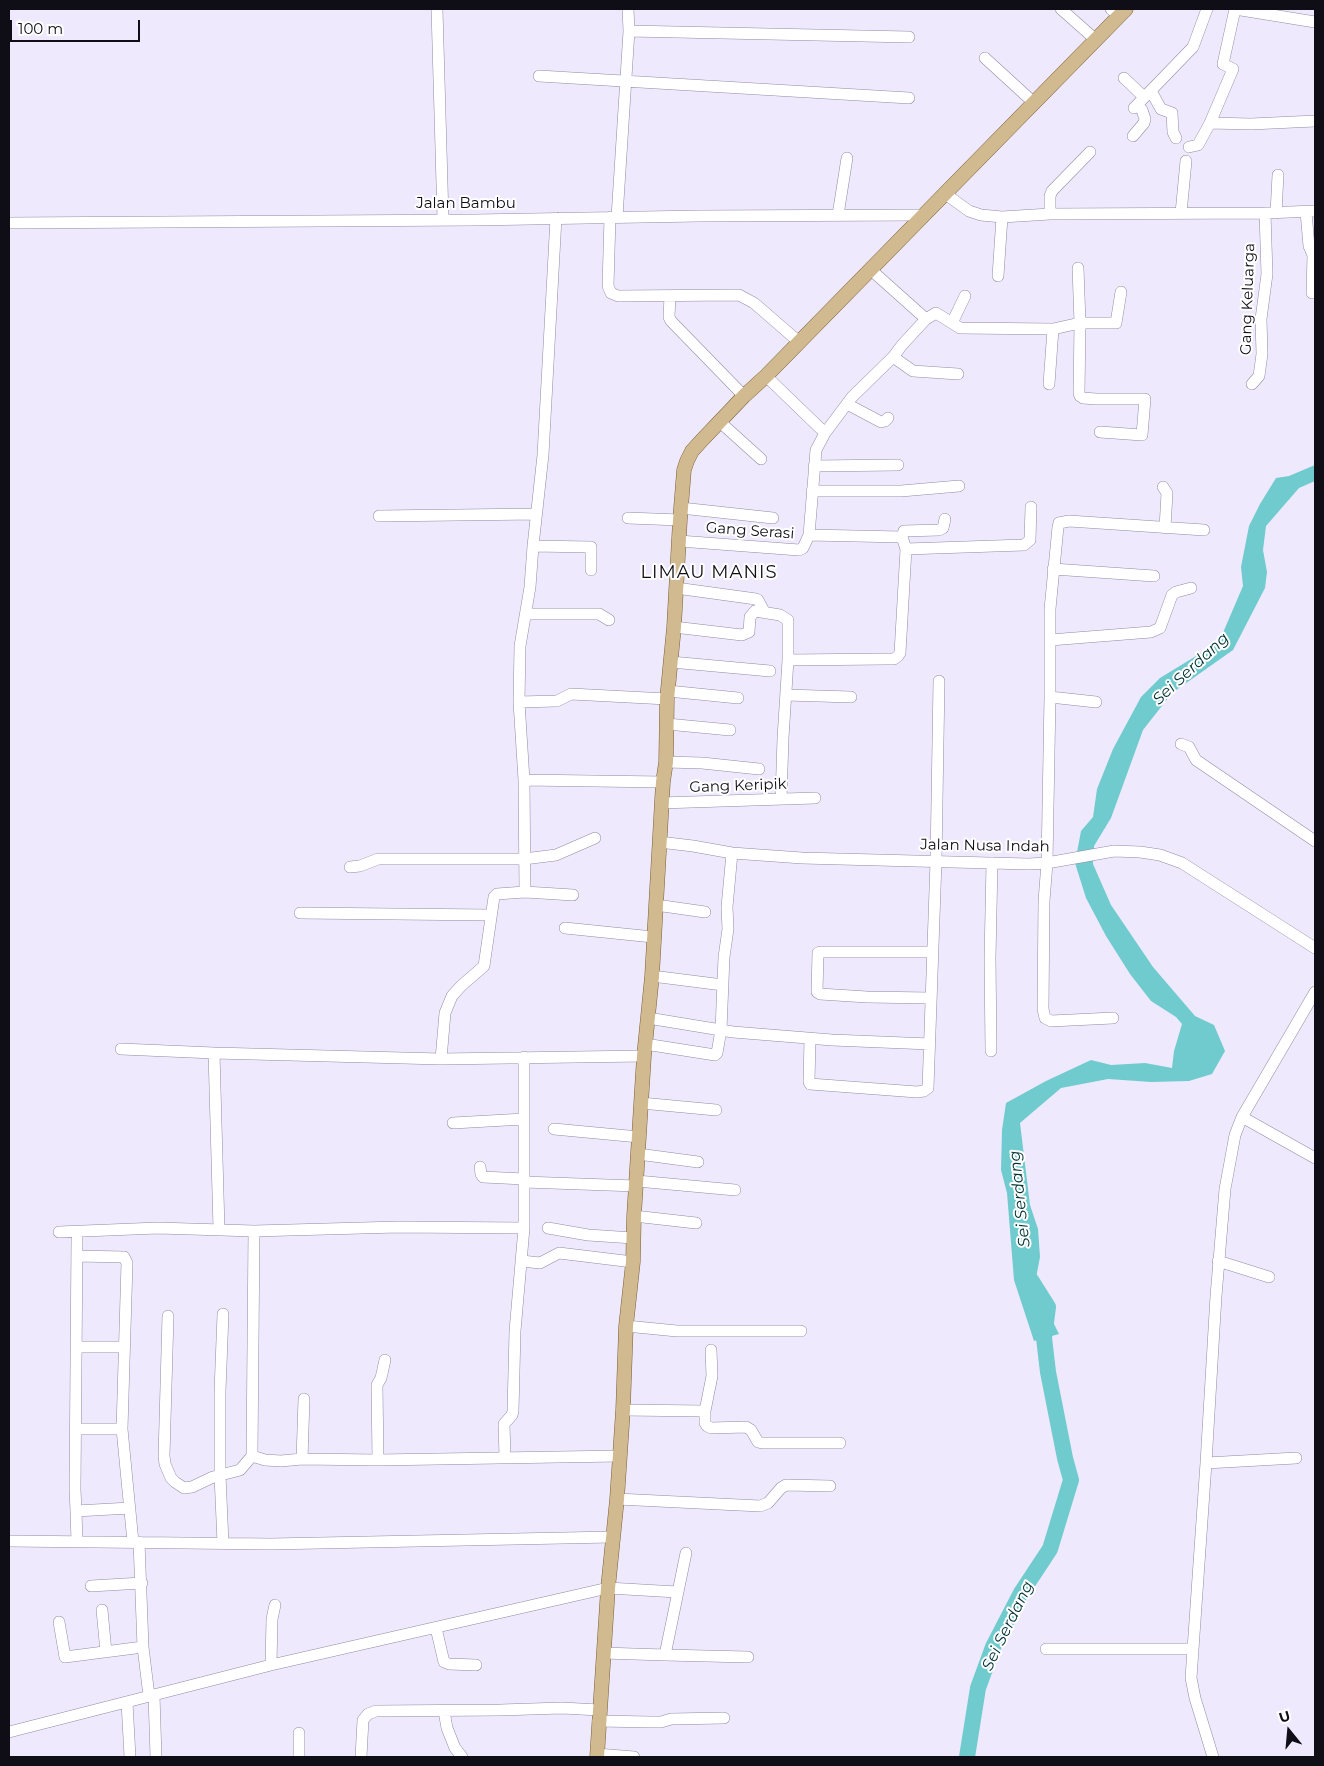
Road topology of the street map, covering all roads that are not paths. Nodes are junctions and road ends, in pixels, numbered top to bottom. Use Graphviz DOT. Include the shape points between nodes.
graph roads {
  1 [pos="437,9"];
  2 [pos="628,9"];
  3 [pos="1061,9"];
  4 [pos="1207,9"];
  5 [pos="1235,9"];
  6 [pos="1119,11"];
  7 [pos="1315,22"];
  8 [pos="629,31"];
  9 [pos="909,37"];
  10 [pos="1096,40"];
  11 [pos="985,58"];
  12 [pos="539,76"];
  13 [pos="1124,78"];
  14 [pos="625,82"];
  15 [pos="909,98"];
  16 [pos="1142,100"];
  17 [pos="1033,102"];
  18 [pos="1315,121"];
  19 [pos="1210,123"];
  20 [pos="1133,136"];
  21 [pos="1176,138"];
  22 [pos="1189,147"];
  23 [pos="1090,152"];
  24 [pos="847,158"];
  25 [pos="1186,161"];
  26 [pos="1278,175"];
  27 [pos="944,193"];
  28 [pos="1310,211"];
  29 [pos="1181,213"];
  30 [pos="1271,213"];
  31 [pos="1050,214"];
  32 [pos="838,215"];
  33 [pos="923,215"];
  34 [pos="613,217"];
  35 [pos="1002,217"];
  36 [pos="556,218"];
  37 [pos="443,219"];
  38 [pos="9,223"];
  39 [pos="1078,268"];
  40 [pos="870,269"];
  41 [pos="998,276"];
  42 [pos="1121,292"];
  43 [pos="1312,293"];
  44 [pos="670,296"];
  45 [pos="965,296"];
  46 [pos="926,319"];
  47 [pos="952,323"];
  48 [pos="1080,323"];
  49 [pos="1053,329"];
  50 [pos="799,342"];
  51 [pos="893,357"];
  52 [pos="958,374"];
  53 [pos="766,376"];
  54 [pos="1049,384"];
  55 [pos="1252,384"];
  56 [pos="744,396"];
  57 [pos="847,404"];
  58 [pos="888,418"];
  59 [pos="720,422"];
  60 [pos="1100,432"];
  61 [pos="824,433"];
  62 [pos="761,459"];
  63 [pos="898,465"];
  64 [pos="814,466"];
  65 [pos="959,486"];
  66 [pos="1164,487"];
  67 [pos="812,491"];
  68 [pos="1031,507"];
  69 [pos="536,514"];
  70 [pos="680,514"];
  71 [pos="379,516"];
  72 [pos="628,518"];
  73 [pos="772,518"];
  74 [pos="945,519"];
  75 [pos="1165,528"];
  76 [pos="1204,530"];
  77 [pos="809,535"];
  78 [pos="679,540"];
  79 [pos="904,543"];
  80 [pos="532,546"];
  81 [pos="1053,569"];
  82 [pos="591,570"];
  83 [pos="1154,576"];
  84 [pos="676,588"];
  85 [pos="1191,588"];
  86 [pos="765,612"];
  87 [pos="526,614"];
  88 [pos="609,620"];
  89 [pos="674,627"];
  90 [pos="1050,640"];
  91 [pos="788,660"];
  92 [pos="671,662"];
  93 [pos="770,671"];
  94 [pos="939,681"];
  95 [pos="668,695"];
  96 [pos="786,695"];
  97 [pos="851,697"];
  98 [pos="1050,697"];
  99 [pos="738,698"];
  100 [pos="519,702"];
  101 [pos="1096,702"];
  102 [pos="667,724"];
  103 [pos="730,730"];
  104 [pos="1181,744"];
  105 [pos="666,762"];
  106 [pos="759,769"];
  107 [pos="524,780"];
  108 [pos="663,782"];
  109 [pos="815,798"];
  110 [pos="781,799"];
  111 [pos="662,803"];
  112 [pos="595,838"];
  113 [pos="1315,841"];
  114 [pos="659,842"];
  115 [pos="732,852"];
  116 [pos="524,859"];
  117 [pos="936,861"];
  118 [pos="992,863"];
  119 [pos="1051,863"];
  120 [pos="350,867"];
  121 [pos="525,892"];
  122 [pos="573,895"];
  123 [pos="656,905"];
  124 [pos="705,912"];
  125 [pos="300,913"];
  126 [pos="490,915"];
  127 [pos="565,928"];
  128 [pos="653,937"];
  129 [pos="1315,948"];
  130 [pos="932,952"];
  131 [pos="652,976"];
  132 [pos="723,985"];
  133 [pos="1315,992"];
  134 [pos="930,998"];
  135 [pos="648,1018"];
  136 [pos="1113,1018"];
  137 [pos="721,1030"];
  138 [pos="810,1039"];
  139 [pos="930,1044"];
  140 [pos="121,1049"];
  141 [pos="644,1050"];
  142 [pos="991,1052"];
  143 [pos="214,1053"];
  144 [pos="524,1057"];
  145 [pos="441,1059"];
  146 [pos="641,1103"];
  147 [pos="716,1110"];
  148 [pos="1242,1118"];
  149 [pos="524,1119"];
  150 [pos="453,1123"];
  151 [pos="554,1129"];
  152 [pos="639,1137"];
  153 [pos="638,1154"];
  154 [pos="1315,1158"];
  155 [pos="698,1162"];
  156 [pos="480,1167"];
  157 [pos="524,1180"];
  158 [pos="636,1184"];
  159 [pos="735,1190"];
  160 [pos="634,1216"];
  161 [pos="696,1223"];
  162 [pos="524,1228"];
  163 [pos="548,1228"];
  164 [pos="220,1229"];
  165 [pos="254,1231"];
  166 [pos="59,1232"];
  167 [pos="633,1238"];
  168 [pos="78,1239"];
  169 [pos="77,1256"];
  170 [pos="1218,1261"];
  171 [pos="522,1262"];
  172 [pos="633,1262"];
  173 [pos="1269,1277"];
  174 [pos="223,1314"];
  175 [pos="168,1316"];
  176 [pos="626,1326"];
  177 [pos="801,1330"];
  178 [pos="76,1347"];
  179 [pos="124,1347"];
  180 [pos="711,1350"];
  181 [pos="385,1360"];
  182 [pos="304,1399"];
  183 [pos="623,1410"];
  184 [pos="705,1411"];
  185 [pos="75,1429"];
  186 [pos="122,1429"];
  187 [pos="840,1443"];
  188 [pos="252,1456"];
  189 [pos="619,1456"];
  190 [pos="504,1457"];
  191 [pos="1296,1458"];
  192 [pos="302,1459"];
  193 [pos="378,1460"];
  194 [pos="1206,1463"];
  195 [pos="220,1475"];
  196 [pos="830,1486"];
  197 [pos="617,1499"];
  198 [pos="130,1508"];
  199 [pos="76,1511"];
  200 [pos="612,1537"];
  201 [pos="9,1541"];
  202 [pos="77,1542"];
  203 [pos="136,1542"];
  204 [pos="223,1543"];
  205 [pos="686,1553"];
  206 [pos="142,1583"];
  207 [pos="91,1586"];
  208 [pos="608,1588"];
  209 [pos="677,1592"];
  210 [pos="275,1605"];
  211 [pos="102,1610"];
  212 [pos="59,1622"];
  213 [pos="436,1628"];
  214 [pos="143,1647"];
  215 [pos="1046,1649"];
  216 [pos="1193,1649"];
  217 [pos="106,1652"];
  218 [pos="603,1653"];
  219 [pos="665,1655"];
  220 [pos="748,1657"];
  221 [pos="271,1665"];
  222 [pos="476,1665"];
  223 [pos="151,1695"];
  224 [pos="127,1702"];
  225 [pos="444,1711"];
  226 [pos="599,1716"];
  227 [pos="724,1718"];
  228 [pos="9,1732"];
  229 [pos="299,1733"];
  230 [pos="597,1756"];
  231 [pos="130,1757"];
  232 [pos="156,1757"];
  233 [pos="299,1757"];
  234 [pos="361,1757"];
  235 [pos="462,1757"];
  236 [pos="634,1757"];
  237 [pos="1213,1757"];
  1 -- 37 [label="street"];
  2 -- 8 [label="street"];
  3 -- 10 [label="street"];
  4 -- 16 [label="street" via="1193,47"];
  5 -- 7 [label="street"];
  5 -- 19 [label="street" via="1223,64 1233,69"];
  6 -- 10 [label="main road"];
  8 -- 9 [label="street"];
  8 -- 14 [label="street"];
  10 -- 17 [label="main road"];
  11 -- 17 [label="street"];
  12 -- 14 [label="street"];
  13 -- 16 [label="street"];
  14 -- 15 [label="street"];
  14 -- 34 [label="street"];
  16 -- 20 [label="street" via="1145,119"];
  16 -- 21 [label="street" via="1172,113"];
  17 -- 27 [label="main road"];
  18 -- 19 [label="street"];
  19 -- 22 [label="street" via="1198,145"];
  23 -- 31 [label="street" via="1052,191"];
  24 -- 32 [label="street"];
  25 -- 29 [label="street"];
  26 -- 30 [label="street, Gang Keluarga"];
  27 -- 33 [label="main road"];
  27 -- 35 [label="street" via="969,211"];
  28 -- 30 [label="street"];
  28 -- 43 [label="street"];
  29 -- 30 [label="street"];
  29 -- 31 [label="street"];
  30 -- 55 [label="street, Gang Keluarga" via="1261,319 1262,354 1259,376"];
  31 -- 35 [label="street"];
  32 -- 33 [label="street, Jalan Bambu"];
  32 -- 34 [label="street, Jalan Bambu"];
  33 -- 40 [label="main road"];
  34 -- 36 [label="street, Jalan Bambu"];
  34 -- 44 [label="street" via="608,286 611,293 618,296"];
  35 -- 41 [label="street"];
  36 -- 37 [label="street, Jalan Bambu"];
  36 -- 69 [label="street" via="543,455"];
  37 -- 38 [label="street, Jalan Bambu"];
  39 -- 48 [label="street"];
  40 -- 46 [label="street"];
  40 -- 50 [label="main road"];
  42 -- 48 [label="street" via="1116,324"];
  44 -- 50 [label="street" via="739,295 754,303"];
  44 -- 56 [label="street" via="670,320"];
  45 -- 47 [label="street"];
  46 -- 47 [label="street" via="936,313"];
  46 -- 51 [label="street"];
  47 -- 49 [label="street" via="963,329"];
  48 -- 49 [label="street"];
  48 -- 60 [label="street" via="1080,396 1145,399 1142,435"];
  49 -- 54 [label="street"];
  50 -- 53 [label="main road"];
  51 -- 52 [label="street" via="913,371"];
  51 -- 57 [label="street"];
  53 -- 56 [label="main road"];
  53 -- 61 [label="street"];
  56 -- 59 [label="main road"];
  57 -- 58 [label="street" via="881,422"];
  57 -- 61 [label="street"];
  59 -- 62 [label="street"];
  59 -- 70 [label="main road" via="692,451 687,461"];
  61 -- 64 [label="street" via="816,450"];
  63 -- 64 [label="street"];
  64 -- 67 [label="street"];
  65 -- 67 [label="street" via="901,491"];
  66 -- 75 [label="street" via="1167,493"];
  67 -- 77 [label="street"];
  68 -- 79 [label="street" via="1030,540 1024,545"];
  69 -- 71 [label="street"];
  69 -- 80 [label="street"];
  70 -- 72 [label="street"];
  70 -- 73 [label="street"];
  70 -- 78 [label="main road"];
  74 -- 79 [label="street" via="943,528 906,530"];
  75 -- 76 [label="street"];
  75 -- 81 [label="street" via="1059,523"];
  77 -- 78 [label="street, Gang Serasi" via="805,546 799,550"];
  77 -- 79 [label="street"];
  78 -- 84 [label="main road"];
  79 -- 91 [label="street" via="898,656 894,659"];
  80 -- 82 [label="street" via="591,547"];
  80 -- 87 [label="street"];
  81 -- 83 [label="street"];
  81 -- 90 [label="street"];
  84 -- 86 [label="street" via="756,599"];
  84 -- 89 [label="main road"];
  85 -- 90 [label="street" via="1172,595 1160,628 1151,632"];
  86 -- 89 [label="street" via="755,611 750,617 749,632 742,635"];
  86 -- 91 [label="street" via="780,614 788,620"];
  87 -- 88 [label="street" via="599,614"];
  87 -- 100 [label="street" via="520,646"];
  89 -- 92 [label="main road"];
  90 -- 98 [label="street"];
  91 -- 96 [label="street"];
  92 -- 93 [label="street"];
  92 -- 95 [label="main road"];
  94 -- 117 [label="street"];
  95 -- 99 [label="street"];
  95 -- 100 [label="street" via="571,694 557,701"];
  95 -- 102 [label="main road"];
  96 -- 97 [label="street"];
  96 -- 110 [label="street"];
  98 -- 101 [label="street"];
  98 -- 119 [label="street"];
  100 -- 107 [label="street"];
  102 -- 103 [label="street"];
  102 -- 105 [label="main road"];
  104 -- 113 [label="street" via="1189,747 1196,760"];
  105 -- 106 [label="street"];
  105 -- 108 [label="main road"];
  107 -- 108 [label="street"];
  107 -- 116 [label="street"];
  108 -- 111 [label="main road"];
  109 -- 110 [label="street, Gang Keripik"];
  110 -- 111 [label="street, Gang Keripik"];
  111 -- 114 [label="main road"];
  112 -- 116 [label="street" via="556,855"];
  114 -- 115 [label="street, Jalan Nusa Indah"];
  114 -- 123 [label="main road"];
  115 -- 117 [label="street, Jalan Nusa Indah" via="802,858"];
  115 -- 132 [label="street"];
  116 -- 120 [label="street" via="378,859"];
  116 -- 121 [label="street"];
  117 -- 118 [label="street, Jalan Nusa Indah"];
  117 -- 130 [label="street"];
  118 -- 119 [label="street, Jalan Nusa Indah"];
  118 -- 142 [label="street"];
  119 -- 129 [label="street, Jalan Nusa Indah" via="1114,851 1160,855 1182,863"];
  119 -- 136 [label="street" via="1044,901 1045,1018 1051,1021"];
  121 -- 122 [label="street"];
  121 -- 126 [label="street" via="498,894 494,897"];
  123 -- 124 [label="street"];
  123 -- 128 [label="main road"];
  125 -- 126 [label="street"];
  126 -- 145 [label="street" via="484,966 452,996 444,1022"];
  127 -- 128 [label="street"];
  128 -- 131 [label="main road"];
  130 -- 134 [label="street"];
  130 -- 134 [label="street" via="818,953 817,992 820,994"];
  131 -- 132 [label="street"];
  131 -- 135 [label="main road"];
  132 -- 137 [label="street"];
  133 -- 148 [label="street"];
  134 -- 139 [label="street"];
  135 -- 137 [label="street"];
  135 -- 141 [label="main road"];
  137 -- 138 [label="street"];
  137 -- 141 [label="street" via="716,1055"];
  138 -- 139 [label="street"];
  138 -- 139 [label="street" via="810,1084 917,1092 928,1088"];
  140 -- 143 [label="street"];
  141 -- 144 [label="street"];
  141 -- 146 [label="main road"];
  143 -- 145 [label="street"];
  143 -- 164 [label="street"];
  144 -- 145 [label="street"];
  144 -- 149 [label="street"];
  146 -- 147 [label="street"];
  146 -- 152 [label="main road"];
  148 -- 154 [label="street"];
  148 -- 170 [label="street" via="1231,1151"];
  149 -- 150 [label="street"];
  149 -- 157 [label="street"];
  151 -- 152 [label="street"];
  152 -- 153 [label="main road"];
  153 -- 155 [label="street"];
  153 -- 158 [label="main road"];
  156 -- 157 [label="street" via="483,1177"];
  157 -- 158 [label="street"];
  157 -- 162 [label="street"];
  158 -- 159 [label="street"];
  158 -- 160 [label="main road"];
  160 -- 161 [label="street"];
  160 -- 167 [label="main road"];
  162 -- 165 [label="street"];
  162 -- 171 [label="street"];
  163 -- 167 [label="street"];
  164 -- 165 [label="street"];
  164 -- 166 [label="street"];
  165 -- 188 [label="street"];
  167 -- 172 [label="main road"];
  168 -- 169 [label="street"];
  169 -- 178 [label="street"];
  169 -- 179 [label="street" via="124,1257 127,1263"];
  170 -- 173 [label="street"];
  170 -- 194 [label="street"];
  171 -- 172 [label="street" via="542,1262 559,1253"];
  171 -- 190 [label="street" via="513,1411 504,1424"];
  172 -- 176 [label="main road"];
  174 -- 195 [label="street"];
  175 -- 195 [label="street" via="165,1464 173,1480 184,1488"];
  176 -- 177 [label="street" via="677,1332"];
  176 -- 183 [label="main road"];
  178 -- 179 [label="street"];
  178 -- 185 [label="street"];
  179 -- 186 [label="street"];
  180 -- 184 [label="street" via="712,1376"];
  181 -- 193 [label="street" via="377,1386"];
  182 -- 192 [label="street"];
  183 -- 184 [label="street"];
  183 -- 189 [label="main road"];
  184 -- 187 [label="street" via="707,1426 746,1427 762,1443"];
  185 -- 186 [label="street"];
  185 -- 199 [label="street"];
  186 -- 198 [label="street"];
  188 -- 192 [label="street" via="265,1460"];
  188 -- 195 [label="street" via="240,1470"];
  189 -- 190 [label="street"];
  189 -- 197 [label="main road"];
  190 -- 193 [label="street"];
  191 -- 194 [label="street"];
  192 -- 193 [label="street"];
  194 -- 216 [label="street"];
  195 -- 204 [label="street"];
  196 -- 197 [label="street" via="786,1485 768,1503 760,1506"];
  197 -- 200 [label="main road"];
  198 -- 199 [label="street"];
  198 -- 203 [label="street"];
  199 -- 202 [label="street"];
  200 -- 204 [label="street"];
  200 -- 208 [label="main road"];
  201 -- 202 [label="street"];
  202 -- 203 [label="street"];
  203 -- 204 [label="street"];
  203 -- 206 [label="street"];
  205 -- 209 [label="street"];
  206 -- 207 [label="street"];
  206 -- 214 [label="street"];
  208 -- 209 [label="street"];
  208 -- 213 [label="street"];
  208 -- 218 [label="main road"];
  209 -- 219 [label="street"];
  210 -- 221 [label="street"];
  211 -- 217 [label="street"];
  212 -- 217 [label="street" via="65,1657"];
  213 -- 221 [label="street"];
  213 -- 222 [label="street" via="444,1662"];
  214 -- 217 [label="street"];
  214 -- 223 [label="street"];
  215 -- 216 [label="street"];
  216 -- 237 [label="street" via="1191,1678"];
  218 -- 219 [label="street"];
  218 -- 226 [label="main road"];
  219 -- 220 [label="street"];
  221 -- 223 [label="street"];
  223 -- 224 [label="street"];
  223 -- 232 [label="street"];
  224 -- 228 [label="street"];
  224 -- 231 [label="street"];
  225 -- 226 [label="street" via="555,1708"];
  225 -- 234 [label="street" via="376,1711 368,1714 362,1723"];
  225 -- 235 [label="street" via="447,1728"];
  226 -- 227 [label="street" via="651,1722"];
  226 -- 230 [label="main road"];
  229 -- 233 [label="street"];
  230 -- 236 [label="street"];
}
